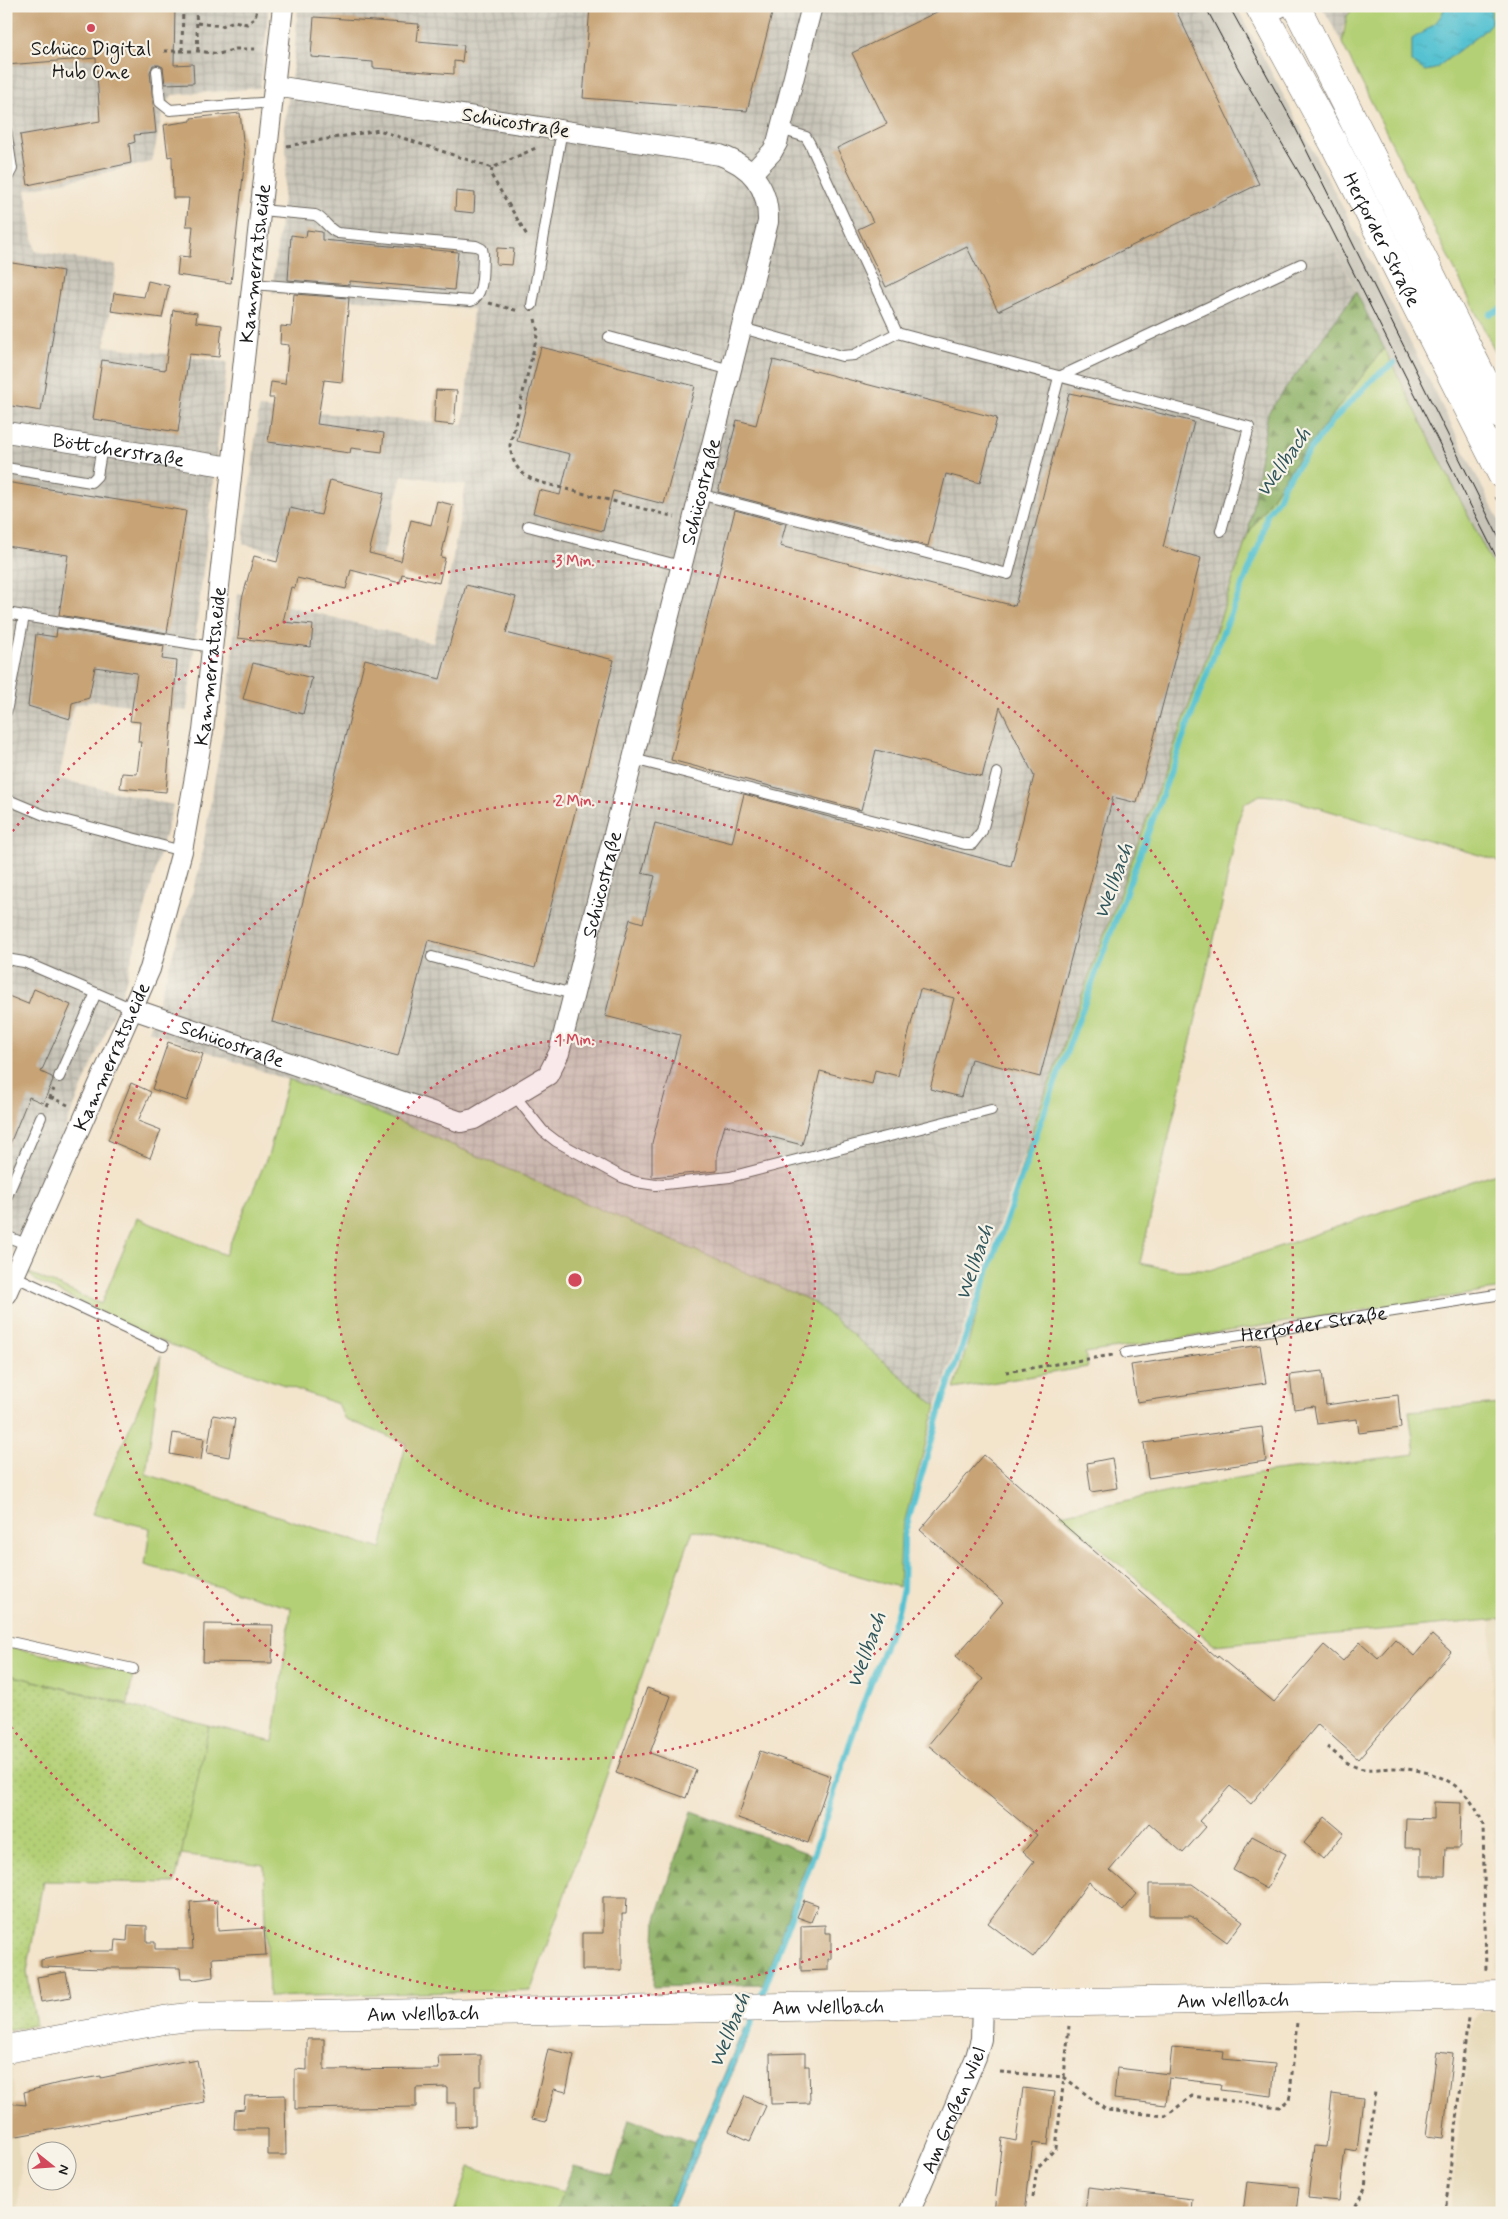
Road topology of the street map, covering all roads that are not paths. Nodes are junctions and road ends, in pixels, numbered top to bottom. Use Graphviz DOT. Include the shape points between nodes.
graph roads {
  1 [pos="283,6"];
  2 [pos="812,6"];
  3 [pos="1296,6"];
  4 [pos="1269,9"];
  5 [pos="157,71"];
  6 [pos="274,94"];
  7 [pos="553,128"];
  8 [pos="780,129"];
  9 [pos="6,130"];
  10 [pos="752,173"];
  11 [pos="6,180"];
  12 [pos="261,210"];
  13 [pos="1301,264"];
  14 [pos="252,284"];
  15 [pos="532,305"];
  16 [pos="742,328"];
  17 [pos="896,333"];
  18 [pos="609,337"];
  19 [pos="731,370"];
  20 [pos="1059,377"];
  21 [pos="1502,416"];
  22 [pos="6,432"];
  23 [pos="102,447"];
  24 [pos="231,467"];
  25 [pos="6,468"];
  26 [pos="1502,475"];
  27 [pos="699,494"];
  28 [pos="528,526"];
  29 [pos="1221,531"];
  30 [pos="681,566"];
  31 [pos="6,613"];
  32 [pos="24,616"];
  33 [pos="212,646"];
  34 [pos="6,712"];
  35 [pos="632,759"];
  36 [pos="997,773"];
  37 [pos="6,799"];
  38 [pos="182,851"];
  39 [pos="432,957"];
  40 [pos="6,959"];
  41 [pos="96,993"];
  42 [pos="574,994"];
  43 [pos="133,1009"];
  44 [pos="59,1077"];
  45 [pos="515,1096"];
  46 [pos="991,1110"];
  47 [pos="41,1117"];
  48 [pos="6,1198"];
  49 [pos="6,1236"];
  50 [pos="28,1245"];
  51 [pos="9,1281"];
  52 [pos="1502,1294"];
  53 [pos="163,1346"];
  54 [pos="1126,1353"];
  55 [pos="6,1641"];
  56 [pos="133,1669"];
  57 [pos="1487,1995"];
  58 [pos="982,2003"];
  59 [pos="6,2049"];
  60 [pos="909,2213"];
  1 -- 6 [label="street, Kammerratsheide"];
  2 -- 8 [label="street"];
  3 -- 21 [label="main road, Herforder Straße"];
  4 -- 26 [label="main road, Herforder Straße"];
  5 -- 6 [label="lane" via="160,102 170,110"];
  6 -- 7 [label="street, Schücostraße"];
  6 -- 12 [label="street, Kammerratsheide"];
  7 -- 10 [label="street, Schücostraße" via="720,155"];
  7 -- 15 [label="lane"];
  8 -- 10 [label="street" via="772,152"];
  8 -- 17 [label="lane" via="806,137 810,144"];
  9 -- 11 [label="lane" via="12,169"];
  10 -- 16 [label="street, Schücostraße" via="764,193 768,222"];
  12 -- 14 [label="street, Kammerratsheide"];
  12 -- 14 [label="lane" via="315,215 338,233 476,246 482,249 483,254 480,293 471,301"];
  13 -- 20 [label="lane"];
  14 -- 24 [label="street, Kammerratsheide"];
  16 -- 17 [label="lane" via="842,356 854,355"];
  16 -- 19 [label="street, Schücostraße"];
  17 -- 20 [label="lane"];
  18 -- 19 [label="lane"];
  19 -- 27 [label="street, Schücostraße"];
  20 -- 27 [label="lane" via="1008,574"];
  20 -- 29 [label="lane" via="1249,427"];
  22 -- 23 [label="street, Böttcherstraße"];
  23 -- 24 [label="street, Böttcherstraße"];
  23 -- 25 [label="lane" via="97,476 92,482"];
  24 -- 33 [label="street, Kammerratsheide"];
  27 -- 30 [label="street, Schücostraße"];
  28 -- 30 [label="lane"];
  30 -- 35 [label="street, Schücostraße"];
  31 -- 32 [label="lane"];
  32 -- 33 [label="lane"];
  32 -- 34 [label="lane"];
  33 -- 38 [label="street, Kammerratsheide" via="198,768"];
  35 -- 36 [label="lane" via="965,844 972,844 982,830"];
  35 -- 42 [label="street, Schücostraße"];
  37 -- 38 [label="lane" via="44,815"];
  38 -- 43 [label="street, Kammerratsheide" via="155,953"];
  39 -- 42 [label="lane"];
  40 -- 41 [label="lane" via="24,962"];
  41 -- 43 [label="lane"];
  41 -- 44 [label="lane"];
  42 -- 45 [label="street, Schücostraße" via="555,1064 548,1075"];
  43 -- 45 [label="street, Schücostraße" via="461,1122 474,1119"];
  43 -- 50 [label="street, Kammerratsheide"];
  45 -- 46 [label="lane" via="556,1142 622,1177 656,1185 730,1177"];
  47 -- 48 [label="lane"];
  49 -- 50 [label="lane"];
  50 -- 51 [label="street, Kammerratsheide"];
  51 -- 53 [label="lane"];
  52 -- 54 [label="lane, Herforder Straße"];
  55 -- 56 [label="lane"];
  57 -- 58 [label="main road, Am Wellbach"];
  58 -- 59 [label="main road, Am Wellbach" via="189,2017"];
  58 -- 60 [label="street, Am Großen Wiel" via="981,2039 976,2057"];
}
